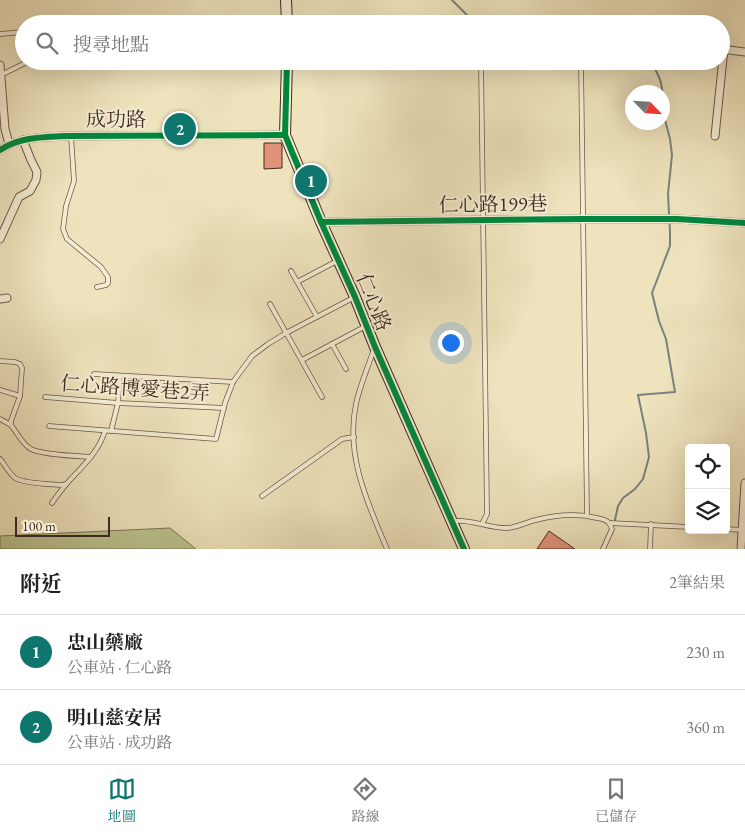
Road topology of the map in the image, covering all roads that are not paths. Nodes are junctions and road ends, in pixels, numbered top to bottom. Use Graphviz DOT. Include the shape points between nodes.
graph roads {
  1 [pos="286,0"];
  2 [pos="287,15"];
  3 [pos="15,33"];
  4 [pos="0,34"];
  5 [pos="730,50"];
  6 [pos="745,52"];
  7 [pos="0,65"];
  8 [pos="15,68"];
  9 [pos="287,70"];
  10 [pos="481,70"];
  11 [pos="581,70"];
  12 [pos="721,70"];
  13 [pos="1,75"];
  14 [pos="285,135"];
  15 [pos="70,136"];
  16 [pos="715,136"];
  17 [pos="23,140"];
  18 [pos="9,144"];
  19 [pos="0,150"];
  20 [pos="582,219"];
  21 [pos="482,220"];
  22 [pos="321,222"];
  23 [pos="3,224"];
  24 [pos="745,224"];
  25 [pos="0,239"];
  26 [pos="339,260"];
  27 [pos="291,271"];
  28 [pos="297,282"];
  29 [pos="97,287"];
  30 [pos="355,296"];
  31 [pos="270,304"];
  32 [pos="317,317"];
  33 [pos="367,326"];
  34 [pos="286,333"];
  35 [pos="332,344"];
  36 [pos="375,347"];
  37 [pos="302,360"];
  38 [pos="0,361"];
  39 [pos="346,369"];
  40 [pos="94,374"];
  41 [pos="120,376"];
  42 [pos="233,382"];
  43 [pos="0,390"];
  44 [pos="20,396"];
  45 [pos="45,397"];
  46 [pos="322,397"];
  47 [pos="118,403"];
  48 [pos="224,408"];
  49 [pos="0,419"];
  50 [pos="11,425"];
  51 [pos="49,426"];
  52 [pos="105,431"];
  53 [pos="111,431"];
  54 [pos="354,438"];
  55 [pos="91,457"];
  56 [pos="0,459"];
  57 [pos="67,483"];
  58 [pos="745,483"];
  59 [pos="262,496"];
  60 [pos="52,503"];
  61 [pos="587,515"];
  62 [pos="453,521"];
  63 [pos="610,523"];
  64 [pos="482,524"];
  65 [pos="652,524"];
  66 [pos="685,527"];
  67 [pos="730,529"];
  68 [pos="742,530"];
  69 [pos="388,549"];
  70 [pos="464,549"];
  71 [pos="603,549"];
  72 [pos="650,549"];
  73 [pos="741,549"];
  1 -- 2 [label="street"];
  3 -- 4 [label="lane"];
  5 -- 6 [label="street"];
  7 -- 13 [label="street"];
  8 -- 13 [label="lane"];
  9 -- 14 [label="street, 仁心路"];
  10 -- 21 [label="lane, 仁心路199巷"];
  11 -- 20 [label="lane"];
  12 -- 16 [label="street"];
  13 -- 18 [label="street"];
  14 -- 15 [label="street, 成功路"];
  14 -- 22 [label="street, 仁心路"];
  15 -- 17 [label="street, 成功路"];
  15 -- 29 [label="lane" via="74,181 63,229 68,238 106,272 108,283"];
  17 -- 18 [label="street, 成功路"];
  17 -- 23 [label="street" via="37,172 36,180 30,191 19,196"];
  18 -- 19 [label="street, 成功路"];
  20 -- 21 [label="street, 仁心路199巷"];
  20 -- 24 [label="street, 仁心路199巷" via="674,219"];
  20 -- 61 [label="lane"];
  21 -- 22 [label="street, 仁心路199巷"];
  21 -- 64 [label="lane, 仁心路199巷" via="487,514"];
  22 -- 26 [label="street, 仁心路"];
  23 -- 25 [label="street"];
  26 -- 28 [label="lane"];
  26 -- 30 [label="street, 仁心路"];
  27 -- 28 [label="lane"];
  28 -- 32 [label="lane"];
  30 -- 32 [label="lane"];
  30 -- 33 [label="street, 仁心路"];
  31 -- 34 [label="lane"];
  32 -- 34 [label="lane"];
  33 -- 35 [label="lane"];
  33 -- 36 [label="street, 仁心路"];
  34 -- 37 [label="lane"];
  34 -- 42 [label="lane" via="252,356"];
  35 -- 37 [label="lane"];
  35 -- 39 [label="lane"];
  36 -- 54 [label="lane" via="356,405"];
  36 -- 62 [label="street, 仁心路"];
  37 -- 46 [label="lane"];
  38 -- 44 [label="lane" via="20,364"];
  40 -- 41 [label="lane"];
  41 -- 42 [label="lane"];
  41 -- 47 [label="lane"];
  42 -- 48 [label="lane"];
  43 -- 44 [label="lane"];
  44 -- 50 [label="lane"];
  45 -- 47 [label="lane, 仁心路博愛巷2弄"];
  47 -- 48 [label="lane, 仁心路博愛巷2弄"];
  47 -- 53 [label="lane"];
  48 -- 53 [label="lane" via="216,440"];
  49 -- 50 [label="lane"];
  50 -- 55 [label="lane" via="31,449"];
  51 -- 52 [label="lane"];
  52 -- 53 [label="lane"];
  52 -- 55 [label="lane"];
  54 -- 59 [label="lane" via="342,439"];
  54 -- 69 [label="lane" via="354,456 368,504"];
  55 -- 57 [label="lane"];
  56 -- 57 [label="lane" via="13,476 22,481"];
  57 -- 60 [label="lane"];
  58 -- 68 [label="street"];
  61 -- 63 [label="lane"];
  61 -- 64 [label="lane" via="558,516 507,528"];
  62 -- 64 [label="lane"];
  62 -- 70 [label="street, 仁心路"];
  63 -- 65 [label="lane"];
  63 -- 71 [label="lane" via="612,528"];
  65 -- 66 [label="lane"];
  65 -- 72 [label="lane"];
  67 -- 68 [label="lane"];
  68 -- 73 [label="street"];
}
